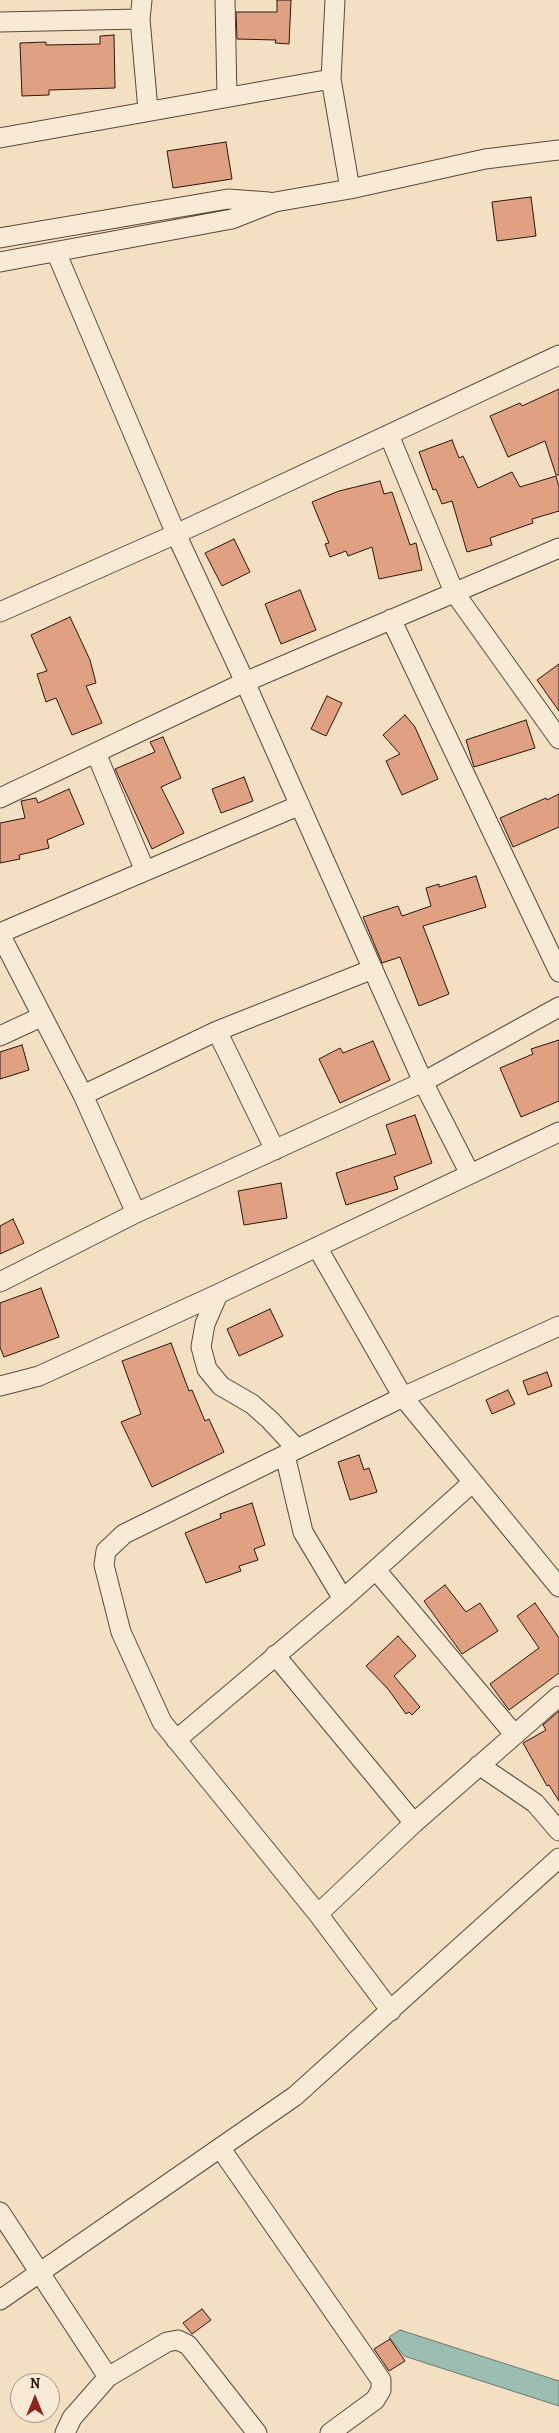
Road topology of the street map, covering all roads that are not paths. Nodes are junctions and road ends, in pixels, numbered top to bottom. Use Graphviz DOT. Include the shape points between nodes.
graph roads {
  1 [pos="142,0"];
  2 [pos="225,0"];
  3 [pos="335,0"];
  4 [pos="140,19"];
  5 [pos="0,22"];
  6 [pos="331,79"];
  7 [pos="227,96"];
  8 [pos="148,110"];
  9 [pos="0,138"];
  10 [pos="559,150"];
  11 [pos="350,189"];
  12 [pos="275,202"];
  13 [pos="111,219"];
  14 [pos="0,238"];
  15 [pos="115,240"];
  16 [pos="56,252"];
  17 [pos="0,262"];
  18 [pos="559,355"];
  19 [pos="389,435"];
  20 [pos="176,534"];
  21 [pos="559,548"];
  22 [pos="454,592"];
  23 [pos="0,612"];
  24 [pos="391,619"];
  25 [pos="245,682"];
  26 [pos="559,739"];
  27 [pos="96,753"];
  28 [pos="0,798"];
  29 [pos="300,805"];
  30 [pos="145,871"];
  31 [pos="0,933"];
  32 [pos="373,968"];
  33 [pos="559,972"];
  34 [pos="559,1006"];
  35 [pos="41,1017"];
  36 [pos="217,1031"];
  37 [pos="0,1036"];
  38 [pos="423,1082"];
  39 [pos="82,1095"];
  40 [pos="559,1132"];
  41 [pos="275,1150"];
  42 [pos="470,1174"];
  43 [pos="136,1214"];
  44 [pos="317,1247"];
  45 [pos="0,1282"];
  46 [pos="218,1294"];
  47 [pos="559,1326"];
  48 [pos="0,1386"];
  49 [pos="404,1397"];
  50 [pos="291,1452"];
  51 [pos="473,1482"];
  52 [pos="376,1570"];
  53 [pos="559,1587"];
  54 [pos="343,1599"];
  55 [pos="275,1655"];
  56 [pos="559,1696"];
  57 [pos="514,1734"];
  58 [pos="176,1740"];
  59 [pos="479,1765"];
  60 [pos="414,1822"];
  61 [pos="559,1831"];
  62 [pos="559,1858"];
  63 [pos="318,1914"];
  64 [pos="391,2011"];
  65 [pos="221,2149"];
  66 [pos="0,2212"];
  67 [pos="40,2273"];
  68 [pos="0,2300"];
  69 [pos="108,2377"];
  70 [pos="65,2433"];
  71 [pos="257,2433"];
  72 [pos="330,2433"];
  1 -- 4 [label="street"];
  2 -- 7 [label="street"];
  3 -- 6 [label="street"];
  4 -- 5 [label="street"];
  4 -- 8 [label="street"];
  6 -- 7 [label="street"];
  6 -- 11 [label="street"];
  7 -- 8 [label="street"];
  8 -- 9 [label="street"];
  10 -- 11 [label="street" via="485,159"];
  11 -- 12 [label="street"];
  12 -- 13 [label="street" via="228,199"];
  12 -- 15 [label="street" via="232,219"];
  13 -- 14 [label="street"];
  13 -- 15 [label="street"];
  15 -- 16 [label="street"];
  16 -- 17 [label="street"];
  16 -- 20 [label="street"];
  18 -- 19 [label="street"];
  19 -- 20 [label="street"];
  19 -- 22 [label="street"];
  20 -- 23 [label="street"];
  20 -- 25 [label="street"];
  21 -- 22 [label="street"];
  22 -- 24 [label="street"];
  22 -- 26 [label="street"];
  24 -- 25 [label="street"];
  24 -- 33 [label="street"];
  25 -- 27 [label="street"];
  25 -- 29 [label="street"];
  27 -- 28 [label="street"];
  27 -- 30 [label="street"];
  29 -- 30 [label="street"];
  29 -- 32 [label="street"];
  30 -- 31 [label="street"];
  31 -- 35 [label="street"];
  32 -- 36 [label="street"];
  32 -- 38 [label="street"];
  34 -- 38 [label="street"];
  35 -- 37 [label="street"];
  35 -- 39 [label="street"];
  36 -- 39 [label="street"];
  36 -- 41 [label="street"];
  38 -- 41 [label="street"];
  38 -- 42 [label="street"];
  39 -- 43 [label="street"];
  40 -- 42 [label="street"];
  41 -- 43 [label="street"];
  42 -- 44 [label="street"];
  43 -- 45 [label="street"];
  44 -- 46 [label="street"];
  44 -- 49 [label="street"];
  46 -- 48 [label="street" via="40,1376"];
  46 -- 50 [label="street" via="205,1324 201,1347 207,1369 221,1386 252,1404 270,1420"];
  47 -- 49 [label="street"];
  49 -- 50 [label="street"];
  49 -- 51 [label="street"];
  50 -- 54 [label="street" via="303,1532"];
  50 -- 58 [label="street" via="124,1534 106,1551 104,1565 121,1632 158,1714"];
  51 -- 52 [label="street"];
  51 -- 53 [label="street"];
  52 -- 54 [label="street"];
  52 -- 57 [label="street"];
  54 -- 55 [label="street"];
  55 -- 58 [label="street"];
  55 -- 60 [label="street"];
  56 -- 57 [label="street"];
  57 -- 59 [label="street"];
  58 -- 63 [label="street"];
  59 -- 60 [label="street"];
  59 -- 61 [label="street" via="535,1803"];
  60 -- 63 [label="street"];
  62 -- 64 [label="street"];
  63 -- 64 [label="street"];
  64 -- 65 [label="street" via="295,2096"];
  65 -- 67 [label="street"];
  65 -- 72 [label="street" via="381,2380 381,2390 375,2400"];
  66 -- 67 [label="street"];
  67 -- 68 [label="street"];
  67 -- 69 [label="street"];
  69 -- 70 [label="street" via="72,2418"];
  69 -- 71 [label="street" via="167,2342 178,2340 188,2345"];
}
